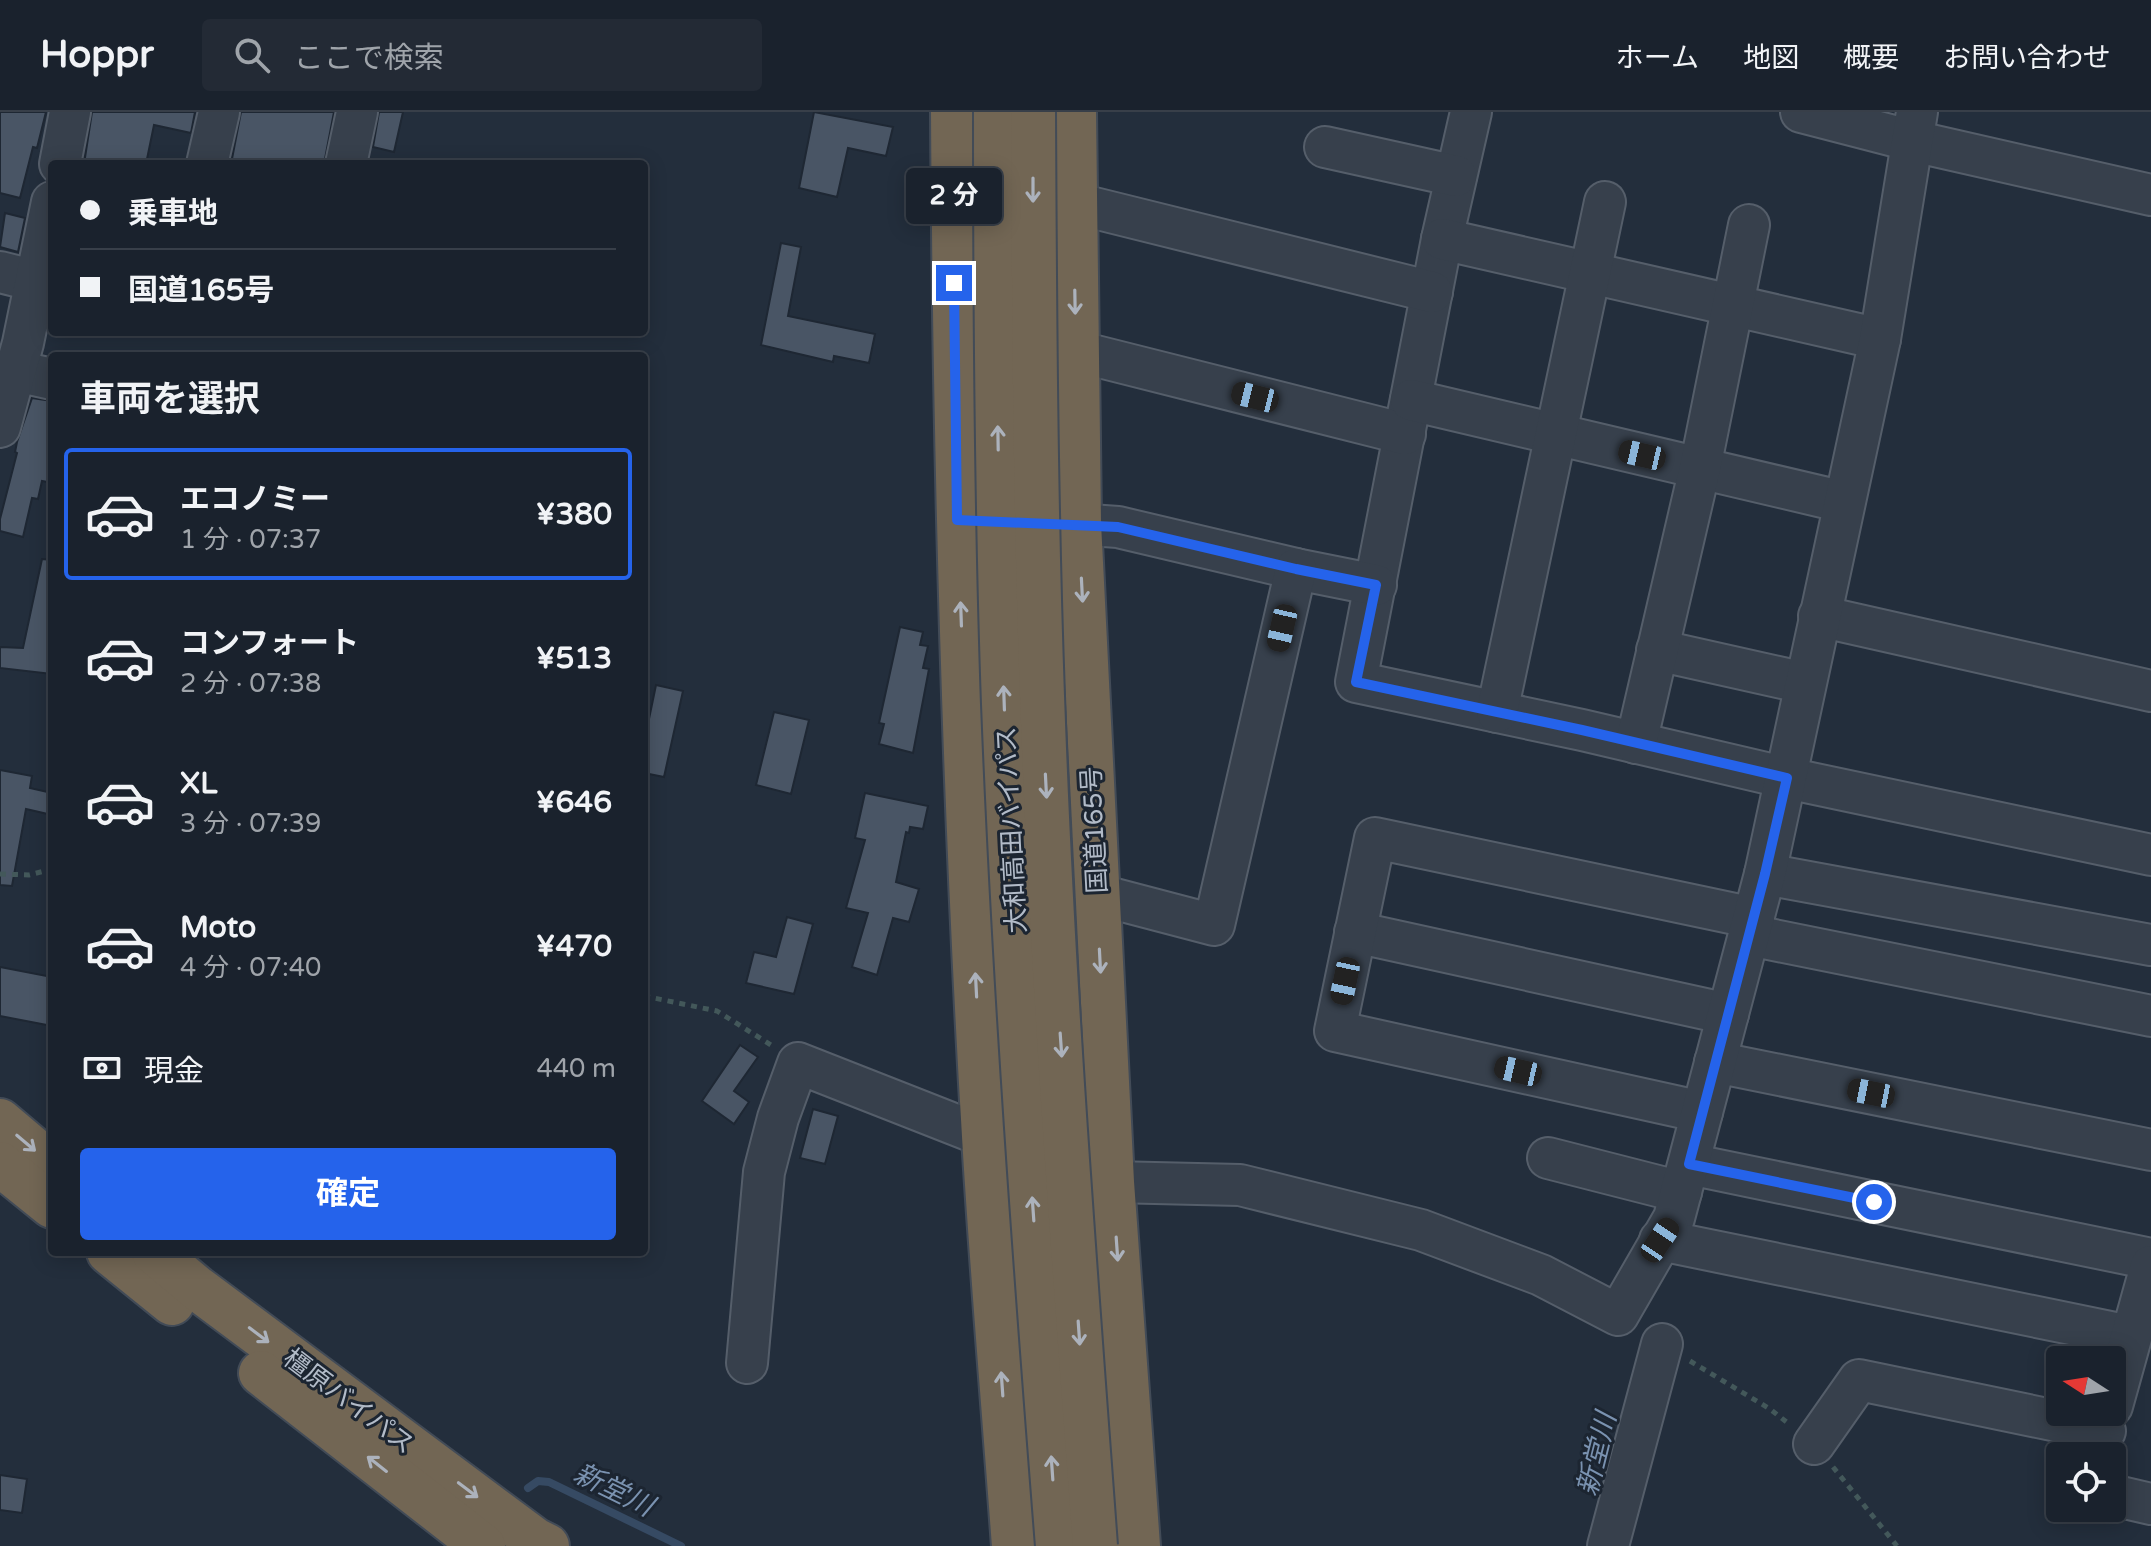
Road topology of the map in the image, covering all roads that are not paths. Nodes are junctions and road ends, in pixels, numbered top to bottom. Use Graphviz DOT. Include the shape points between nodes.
graph roads {
  1 [pos="70,112"];
  2 [pos="219,112"];
  3 [pos="357,112"];
  4 [pos="953,112"];
  5 [pos="996,112"];
  6 [pos="1033,112"];
  7 [pos="1074,112"];
  8 [pos="1471,112"];
  9 [pos="1801,112"];
  10 [pos="1915,126"];
  11 [pos="1325,147"];
  12 [pos="61,160"];
  13 [pos="208,160"];
  14 [pos="347,160"];
  15 [pos="1456,176"];
  16 [pos="2151,195"];
  17 [pos="1605,202"];
  18 [pos="1074,203"];
  19 [pos="48,211"];
  20 [pos="1749,225"];
  21 [pos="1442,239"];
  22 [pos="954,253"];
  23 [pos="1075,253"];
  24 [pos="1590,273"];
  25 [pos="18,276"];
  26 [pos="1432,292"];
  27 [pos="1731,305"];
  28 [pos="1880,339"];
  29 [pos="1076,351"];
  30 [pos="23,358"];
  31 [pos="1408,417"];
  32 [pos="1,420"];
  33 [pos="1556,434"];
  34 [pos="1700,468"];
  35 [pos="1844,502"];
  36 [pos="957,520"];
  37 [pos="1079,523"];
  38 [pos="1296,569"];
  39 [pos="1376,585"];
  40 [pos="1819,616"];
  41 [pos="1657,650"];
  42 [pos="1787,679"];
  43 [pos="2151,691"];
  44 [pos="1497,712"];
  45 [pos="1636,743"];
  46 [pos="1787,778"];
  47 [pos="969,850"];
  48 [pos="2151,855"];
  49 [pos="1765,874"];
  50 [pos="1096,888"];
  51 [pos="1751,926"];
  52 [pos="1355,932"];
  53 [pos="2151,945"];
  54 [pos="1728,1014"];
  55 [pos="2151,1016"];
  56 [pos="1715,1062"];
  57 [pos="1702,1112"];
  58 [pos="0,1121"];
  59 [pos="984,1145"];
  60 [pos="2151,1150"];
  61 [pos="1548,1158"];
  62 [pos="48,1162"];
  63 [pos="0,1164"];
  64 [pos="1685,1178"];
  65 [pos="1112,1182"];
  66 [pos="48,1203"];
  67 [pos="1660,1240"];
  68 [pos="114,1256"];
  69 [pos="159,1256"];
  70 [pos="2151,1259"];
  71 [pos="2151,1266"];
  72 [pos="2130,1336"];
  73 [pos="1662,1344"];
  74 [pos="2126,1352"];
  75 [pos="747,1363"];
  76 [pos="2046,1415"];
  77 [pos="1814,1444"];
  78 [pos="2126,1498"];
  79 [pos="2151,1504"];
  80 [pos="483,1546"];
  81 [pos="547,1546"];
  82 [pos="1014,1546"];
  83 [pos="1058,1546"];
  84 [pos="1095,1546"];
  85 [pos="1138,1546"];
  86 [pos="1608,1546"];
  1 -- 12 [label="street"];
  2 -- 13 [label="street"];
  3 -- 14 [label="street"];
  4 -- 22 [label="highway"];
  83 -- 5 [label="highway, 大和高田バイパス, one-way, bridge" via="1004,703"];
  6 -- 84 [label="highway, 大和高田バイパス, one-way, bridge" via="1042,698"];
  7 -- 18 [label="highway, 国道165号"];
  8 -- 15 [label="street"];
  9 -- 10 [label="street"];
  10 -- 16 [label="street"];
  10 -- 28 [label="street"];
  11 -- 15 [label="street"];
  15 -- 21 [label="street"];
  17 -- 24 [label="street"];
  18 -- 23 [label="highway, 国道165号"];
  18 -- 26 [label="street"];
  19 -- 25 [label="street"];
  20 -- 27 [label="street"];
  21 -- 24 [label="street"];
  21 -- 26 [label="street"];
  22 -- 23 [label="street"];
  22 -- 36 [label="highway"];
  23 -- 29 [label="highway, 国道165号, one-way"];
  24 -- 27 [label="street"];
  24 -- 33 [label="street"];
  25 -- 30 [label="street"];
  26 -- 31 [label="street"];
  27 -- 28 [label="street"];
  27 -- 34 [label="street"];
  28 -- 35 [label="street"];
  29 -- 31 [label="street"];
  29 -- 37 [label="highway, 国道165号"];
  30 -- 32 [label="street"];
  31 -- 33 [label="street"];
  31 -- 39 [label="street"];
  33 -- 34 [label="street"];
  33 -- 44 [label="street"];
  34 -- 35 [label="street"];
  34 -- 41 [label="street"];
  35 -- 40 [label="street"];
  36 -- 37 [label="street"];
  47 -- 36 [label="highway, one-way"];
  37 -- 38 [label="street" via="1118,527"];
  37 -- 50 [label="highway, 国道165号, one-way"];
  38 -- 39 [label="street"];
  38 -- 50 [label="street" via="1214,925"];
  39 -- 44 [label="street" via="1356,682"];
  40 -- 43 [label="street"];
  40 -- 46 [label="street"];
  41 -- 42 [label="street"];
  41 -- 45 [label="street"];
  44 -- 45 [label="street"];
  45 -- 46 [label="street"];
  46 -- 48 [label="street"];
  46 -- 49 [label="street"];
  47 -- 50 [label="street"];
  59 -- 47 [label="highway, one-way"];
  49 -- 51 [label="street"];
  49 -- 53 [label="street"];
  50 -- 65 [label="highway, 国道165号, one-way"];
  51 -- 52 [label="street" via="1375,838"];
  51 -- 54 [label="street"];
  51 -- 55 [label="street"];
  52 -- 54 [label="street"];
  52 -- 57 [label="street" via="1335,1031"];
  54 -- 56 [label="street"];
  56 -- 57 [label="street"];
  56 -- 60 [label="street"];
  57 -- 64 [label="street"];
  58 -- 62 [label="highway, one-way"];
  59 -- 65 [label="street"];
  59 -- 75 [label="street" via="798,1063 764,1172"];
  82 -- 59 [label="highway, one-way"];
  61 -- 64 [label="street"];
  63 -- 66 [label="highway"];
  64 -- 67 [label="street" via="1674,1218"];
  64 -- 70 [label="street"];
  65 -- 67 [label="street" via="1240,1185 1421,1230 1541,1275 1618,1315"];
  65 -- 85 [label="highway, 国道165号, one-way"];
  67 -- 72 [label="street"];
  80 -- 68 [label="highway, 橿原バイパス, one-way"];
  69 -- 81 [label="highway, 橿原バイパス, one-way"];
  71 -- 72 [label="street"];
  72 -- 74 [label="street"];
  73 -- 86 [label="street"];
  76 -- 77 [label="street" via="1859,1380"];
  78 -- 79 [label="street"];
}
